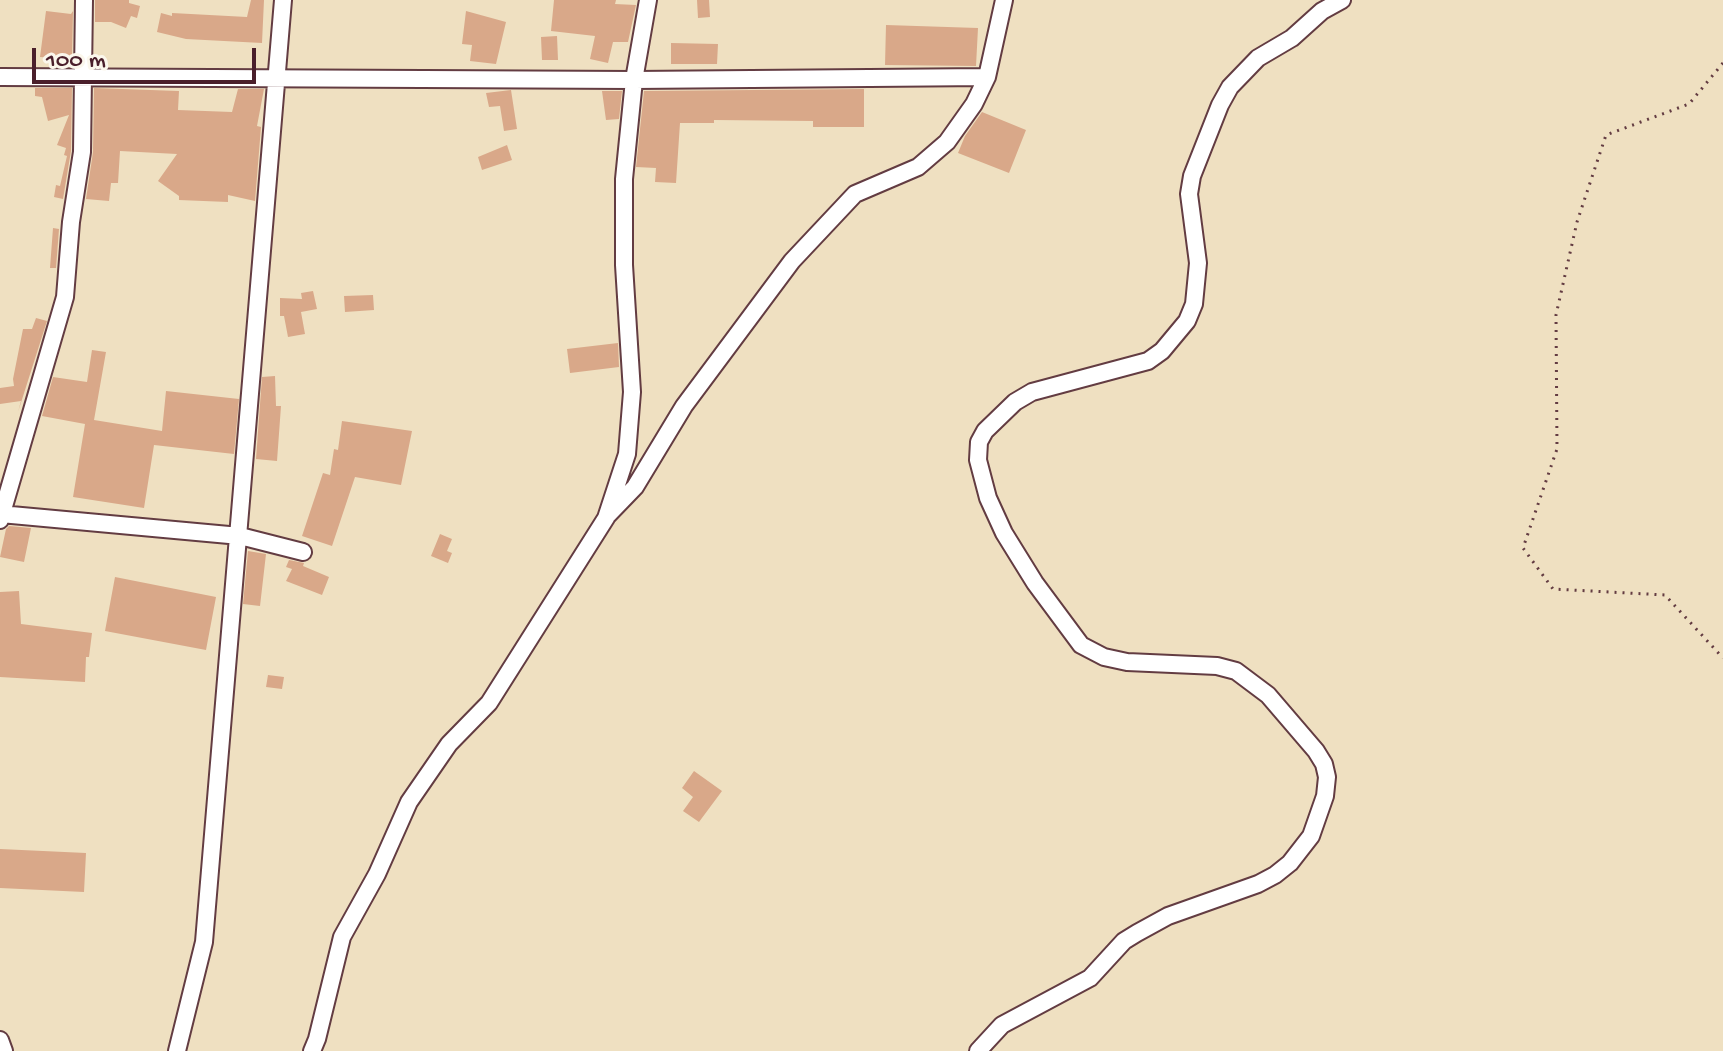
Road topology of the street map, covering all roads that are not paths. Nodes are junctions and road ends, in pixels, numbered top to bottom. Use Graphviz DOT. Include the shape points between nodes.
graph roads {
  1 [pos="84,0"];
  2 [pos="283,0"];
  3 [pos="648,0"];
  4 [pos="1004,0"];
  5 [pos="1342,0"];
  6 [pos="0,77"];
  7 [pos="275,77"];
  8 [pos="987,77"];
  9 [pos="83,78"];
  10 [pos="634,80"];
  11 [pos="1,516"];
  12 [pos="606,518"];
  13 [pos="240,536"];
  14 [pos="303,552"];
  15 [pos="0,1040"];
  16 [pos="4,1051"];
  17 [pos="177,1051"];
  18 [pos="312,1051"];
  19 [pos="978,1051"];
  1 -- 9 [label="street"];
  2 -- 7 [label="street"];
  3 -- 10 [label="street"];
  4 -- 8 [label="street"];
  5 -- 19 [label="street" via="1258,58 1220,105 1189,194 1198,263 1187,321 1148,361 1032,392 1015,402 985,431 978,460 1004,533 1081,645 1127,662 1236,671 1268,695 1316,751 1327,777 1325,796 1311,836 1275,875 1137,933 1090,978 1002,1025"];
  6 -- 9 [label="street"];
  7 -- 9 [label="street"];
  7 -- 10 [label="street"];
  7 -- 13 [label="street"];
  8 -- 10 [label="street"];
  8 -- 12 [label="street" via="947,142 918,167 855,194 792,261 684,406 635,487"];
  9 -- 11 [label="street" via="82,152 65,297"];
  10 -- 12 [label="street" via="624,179 632,392 627,454"];
  11 -- 13 [label="street"];
  12 -- 18 [label="street" via="489,703 449,744 409,802 342,937"];
  13 -- 14 [label="street"];
  13 -- 17 [label="street" via="204,942"];
  15 -- 16 [label="street"];
}
